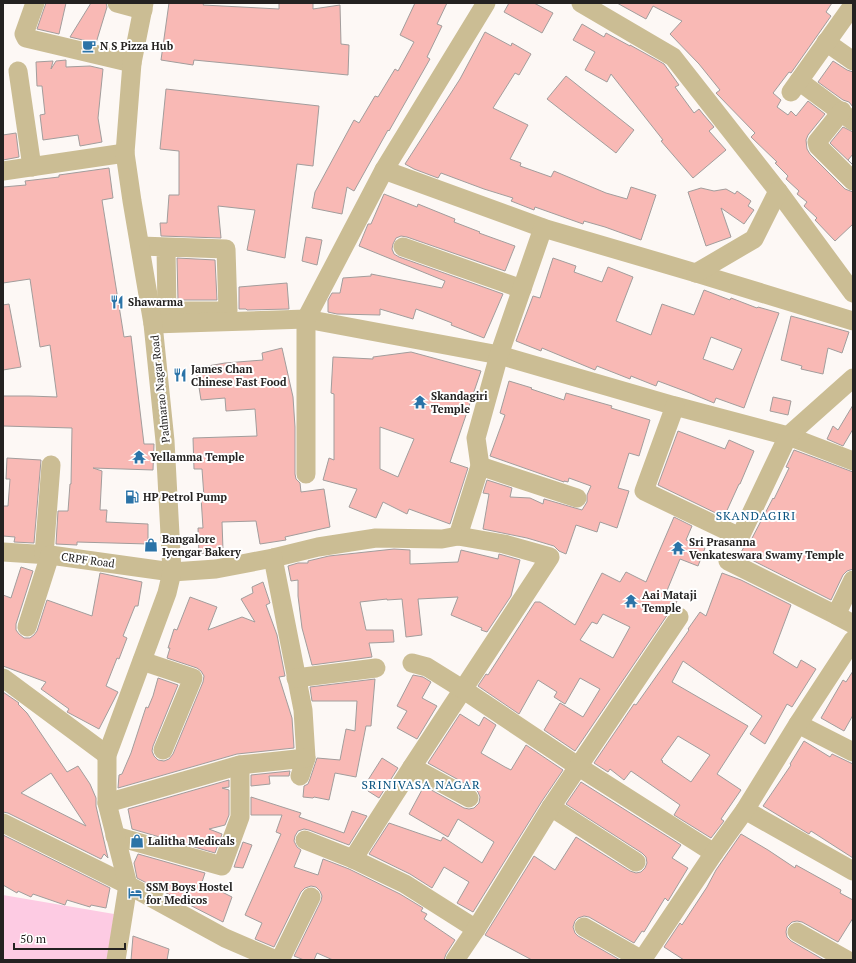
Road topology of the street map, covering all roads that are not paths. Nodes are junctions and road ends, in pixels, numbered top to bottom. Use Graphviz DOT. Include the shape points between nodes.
graph roads {
  1 [pos="35,3"];
  2 [pos="117,3"];
  3 [pos="486,3"];
  4 [pos="581,3"];
  5 [pos="853,5"];
  6 [pos="143,6"];
  7 [pos="826,42"];
  8 [pos="853,61"];
  9 [pos="132,63"];
  10 [pos="18,71"];
  11 [pos="847,116"];
  12 [pos="126,153"];
  13 [pos="32,167"];
  14 [pos="384,170"];
  15 [pos="3,172"];
  16 [pos="853,181"];
  17 [pos="778,191"];
  18 [pos="543,228"];
  19 [pos="140,246"];
  20 [pos="166,247"];
  21 [pos="403,247"];
  22 [pos="696,273"];
  23 [pos="522,290"];
  24 [pos="853,293"];
  25 [pos="306,319"];
  26 [pos="853,321"];
  27 [pos="153,324"];
  28 [pos="499,355"];
  29 [pos="853,378"];
  30 [pos="675,406"];
  31 [pos="788,436"];
  32 [pos="853,461"];
  33 [pos="52,465"];
  34 [pos="480,466"];
  35 [pos="306,474"];
  36 [pos="577,498"];
  37 [pos="458,536"];
  38 [pos="3,552"];
  39 [pos="47,555"];
  40 [pos="273,558"];
  41 [pos="728,561"];
  42 [pos="172,572"];
  43 [pos="853,580"];
  44 [pos="836,615"];
  45 [pos="679,617"];
  46 [pos="853,624"];
  47 [pos="27,627"];
  48 [pos="853,640"];
  49 [pos="142,661"];
  50 [pos="412,663"];
  51 [pos="376,668"];
  52 [pos="3,678"];
  53 [pos="296,678"];
  54 [pos="464,690"];
  55 [pos="798,724"];
  56 [pos="164,750"];
  57 [pos="853,752"];
  58 [pos="107,755"];
  59 [pos="306,758"];
  60 [pos="240,765"];
  61 [pos="412,767"];
  62 [pos="579,767"];
  63 [pos="300,776"];
  64 [pos="469,798"];
  65 [pos="107,803"];
  66 [pos="551,808"];
  67 [pos="745,810"];
  68 [pos="3,823"];
  69 [pos="115,836"];
  70 [pos="305,840"];
  71 [pos="714,853"];
  72 [pos="353,859"];
  73 [pos="636,862"];
  74 [pos="853,871"];
  75 [pos="128,885"];
  76 [pos="311,897"];
  77 [pos="584,927"];
  78 [pos="476,929"];
  79 [pos="797,932"];
  80 [pos="853,957"];
  81 [pos="648,958"];
  82 [pos="116,960"];
  83 [pos="276,960"];
  84 [pos="280,960"];
  85 [pos="455,960"];
  86 [pos="847,960"];
  87 [pos="851,960"];
  1 -- 9 [label="street" via="24,34 26,38"];
  2 -- 6 [label="street"];
  3 -- 14 [label="street"];
  4 -- 17 [label="street" via="674,57"];
  5 -- 7 [label="street"];
  6 -- 9 [label="street, Padmarao Nagar Road"];
  7 -- 8 [label="street"];
  7 -- 11 [label="street" via="795,87"];
  9 -- 12 [label="street, Padmarao Nagar Road"];
  10 -- 13 [label="street"];
  11 -- 16 [label="street" via="817,142"];
  12 -- 13 [label="street"];
  12 -- 19 [label="street, Padmarao Nagar Road"];
  13 -- 15 [label="street"];
  14 -- 18 [label="street"];
  14 -- 25 [label="street"];
  17 -- 22 [label="street" via="754,239"];
  17 -- 24 [label="street"];
  18 -- 22 [label="street"];
  18 -- 23 [label="street"];
  19 -- 20 [label="street"];
  19 -- 27 [label="street, Padmarao Nagar Road"];
  20 -- 20 [label="street" via="226,249 228,311 166,311"];
  21 -- 23 [label="street"];
  22 -- 26 [label="street"];
  23 -- 28 [label="street"];
  25 -- 27 [label="street"];
  25 -- 28 [label="street"];
  25 -- 35 [label="street"];
  27 -- 42 [label="street, Padmarao Nagar Road" via="165,441"];
  28 -- 30 [label="street"];
  28 -- 34 [label="street" via="476,438"];
  29 -- 31 [label="street"];
  30 -- 31 [label="street"];
  30 -- 31 [label="street" via="644,491 740,537"];
  31 -- 32 [label="street"];
  33 -- 39 [label="street"];
  34 -- 36 [label="street"];
  34 -- 37 [label="street"];
  37 -- 40 [label="street, CRPF Road" via="442,539 376,538 318,547"];
  37 -- 54 [label="street, CRPF Road" via="504,544 550,557"];
  38 -- 39 [label="street, CRPF Road"];
  39 -- 42 [label="street, CRPF Road"];
  39 -- 47 [label="street"];
  40 -- 42 [label="street, CRPF Road" via="216,570"];
  40 -- 53 [label="street"];
  41 -- 44 [label="street"];
  42 -- 49 [label="street, Padmarao Nagar Road"];
  43 -- 44 [label="street"];
  44 -- 46 [label="street"];
  45 -- 62 [label="street"];
  48 -- 55 [label="street"];
  49 -- 56 [label="street" via="193,678"];
  49 -- 58 [label="street, Padmarao Nagar Road"];
  50 -- 54 [label="street" via="427,667"];
  51 -- 53 [label="street"];
  52 -- 58 [label="street"];
  53 -- 59 [label="street" via="303,710"];
  54 -- 61 [label="street"];
  54 -- 62 [label="street"];
  55 -- 57 [label="street"];
  55 -- 67 [label="street"];
  58 -- 65 [label="street, Padmarao Nagar Road"];
  59 -- 60 [label="street"];
  59 -- 63 [label="street"];
  60 -- 65 [label="street"];
  60 -- 69 [label="street" via="240,817 222,866"];
  61 -- 64 [label="street"];
  61 -- 72 [label="street"];
  62 -- 66 [label="street"];
  62 -- 71 [label="street"];
  65 -- 69 [label="street, Padmarao Nagar Road"];
  66 -- 73 [label="street"];
  66 -- 78 [label="street"];
  67 -- 71 [label="street"];
  67 -- 74 [label="street"];
  68 -- 75 [label="street"];
  69 -- 75 [label="street, Padmarao Nagar Road"];
  70 -- 72 [label="street"];
  71 -- 81 [label="street"];
  72 -- 78 [label="street" via="405,884"];
  75 -- 82 [label="street"];
  75 -- 83 [label="street" via="225,938"];
  76 -- 84 [label="street"];
  77 -- 81 [label="street"];
  78 -- 85 [label="street"];
  79 -- 86 [label="street"];
  80 -- 87 [label="street"];
}
